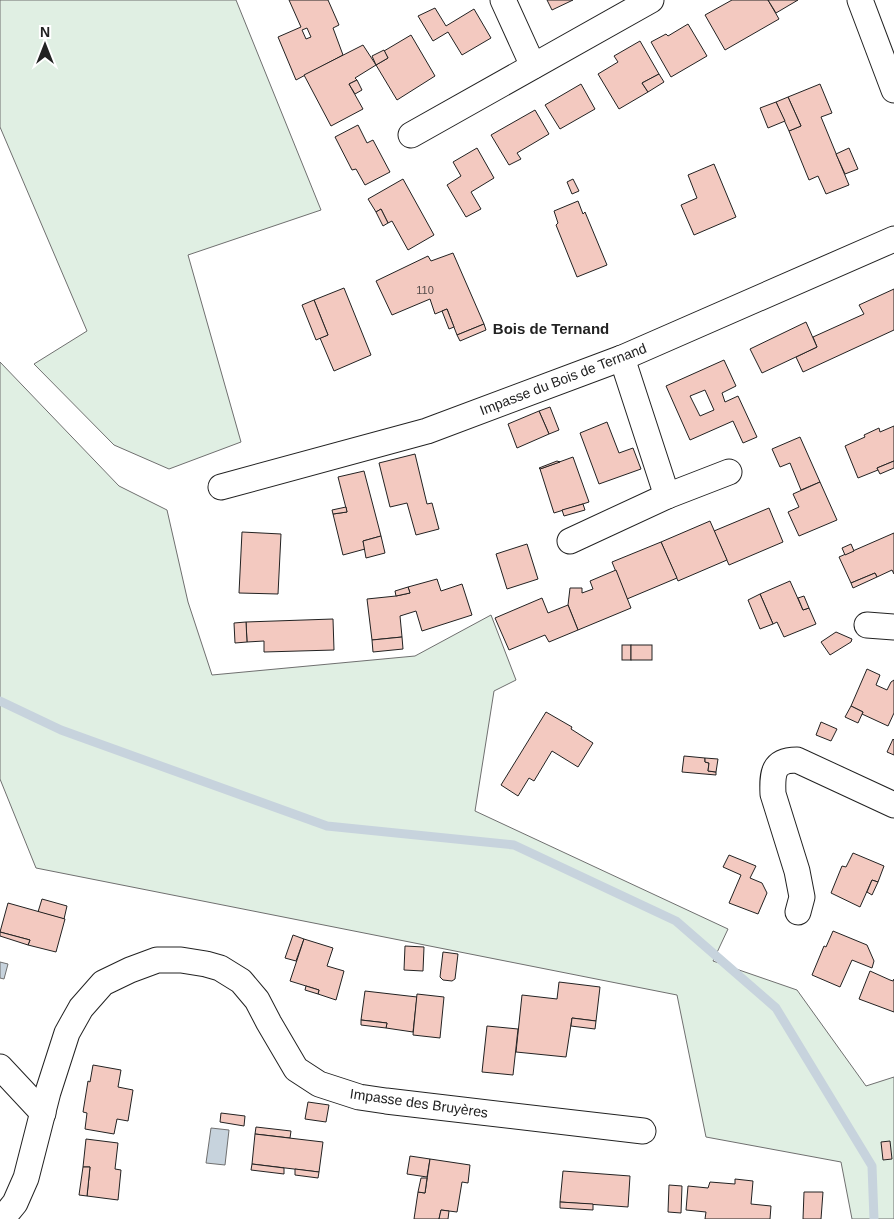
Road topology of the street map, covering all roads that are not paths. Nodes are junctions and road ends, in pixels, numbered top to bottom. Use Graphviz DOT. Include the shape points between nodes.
graph roads {
  1 [pos="503,0"];
  2 [pos="652,0"];
  3 [pos="860,0"];
  4 [pos="533,66"];
  5 [pos="894,90"];
  6 [pos="411,135"];
  7 [pos="894,238"];
  8 [pos="622,358"];
  9 [pos="729,472"];
  10 [pos="221,487"];
  11 [pos="667,496"];
  12 [pos="570,541"];
  13 [pos="867,625"];
  14 [pos="894,627"];
  15 [pos="894,805"];
  16 [pos="798,912"];
  17 [pos="0,1067"];
  18 [pos="43,1113"];
  19 [pos="643,1131"];
  20 [pos="2,1219"];
  1 -- 4 [label="street"];
  2 -- 4 [label="street"];
  3 -- 5 [label="street"];
  4 -- 6 [label="street"];
  7 -- 8 [label="street, Impasse du Bois de Ternand"];
  8 -- 10 [label="street, Impasse du Bois de Ternand" via="428,431"];
  8 -- 11 [label="street"];
  9 -- 11 [label="street"];
  11 -- 12 [label="street"];
  13 -- 14 [label="street"];
  15 -- 16 [label="street" via="798,760 779,764 772,781 773,794 798,871 802,897"];
  17 -- 18 [label="street"];
  18 -- 19 [label="street, Impasse des Bruyères" via="67,1033 81,1008 103,983 157,960 181,960 220,968 241,982 257,1000 296,1069 319,1084 358,1097"];
  18 -- 20 [label="street, Impasse des Bruyères" via="26,1178 15,1203"];
}
